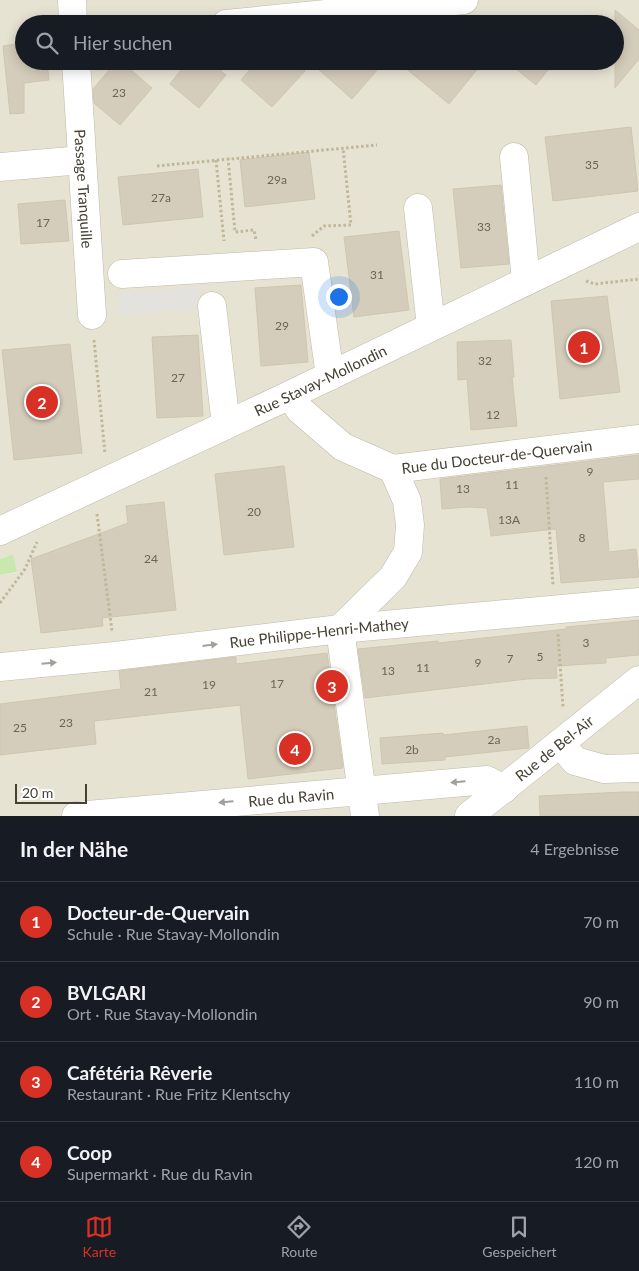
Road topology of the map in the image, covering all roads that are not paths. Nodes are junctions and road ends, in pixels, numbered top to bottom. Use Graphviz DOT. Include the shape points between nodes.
graph roads {
  1 [pos="72,0"];
  2 [pos="464,0"];
  3 [pos="73,15"];
  4 [pos="315,15"];
  5 [pos="77,70"];
  6 [pos="514,157"];
  7 [pos="82,160"];
  8 [pos="0,167"];
  9 [pos="418,208"];
  10 [pos="639,227"];
  11 [pos="122,274"];
  12 [pos="526,281"];
  13 [pos="212,306"];
  14 [pos="93,323"];
  15 [pos="431,327"];
  16 [pos="330,376"];
  17 [pos="290,395"];
  18 [pos="226,425"];
  19 [pos="639,439"];
  20 [pos="393,469"];
  21 [pos="0,531"];
  22 [pos="639,602"];
  23 [pos="340,629"];
  24 [pos="0,667"];
  25 [pos="639,680"];
  26 [pos="560,743"];
  27 [pos="639,768"];
  28 [pos="504,789"];
  29 [pos="364,803"];
  30 [pos="76,816"];
  31 [pos="81,816"];
  32 [pos="469,816"];
  1 -- 3 [label="street"];
  2 -- 4 [label="street"];
  5 -- 7 [label="street, Passage Tranquille"];
  6 -- 12 [label="street"];
  7 -- 8 [label="street"];
  7 -- 14 [label="street, Passage Tranquille"];
  9 -- 15 [label="street"];
  10 -- 12 [label="street, Rue Stavay-Mollondin"];
  11 -- 16 [label="street" via="314,262"];
  12 -- 15 [label="street, Rue Stavay-Mollondin"];
  13 -- 18 [label="street"];
  15 -- 16 [label="street, Rue Stavay-Mollondin"];
  16 -- 17 [label="street, Rue Stavay-Mollondin"];
  17 -- 18 [label="street, Rue Stavay-Mollondin"];
  17 -- 20 [label="street, Rue du Docteur-de-Quervain" via="300,410 343,447"];
  18 -- 21 [label="street, Rue Stavay-Mollondin"];
  19 -- 20 [label="street, Rue du Docteur-de-Quervain"];
  20 -- 23 [label="street" via="407,501 410,525 408,552 393,576"];
  22 -- 23 [label="street, Rue Philippe-Henri-Mathey"];
  24 -- 23 [label="street, Rue Philippe-Henri-Mathey, one-way"];
  23 -- 29 [label="street"];
  25 -- 26 [label="street, Rue de Bel-Air"];
  26 -- 27 [label="street" via="575,761 604,769"];
  26 -- 28 [label="street, Rue de Bel-Air"];
  28 -- 29 [label="street, Rue du Ravin, one-way" via="488,780"];
  28 -- 32 [label="street, Rue de Bel-Air"];
  29 -- 31 [label="street, Rue du Ravin, one-way"];
  30 -- 31 [label="street, Rue du Ravin"];
}
